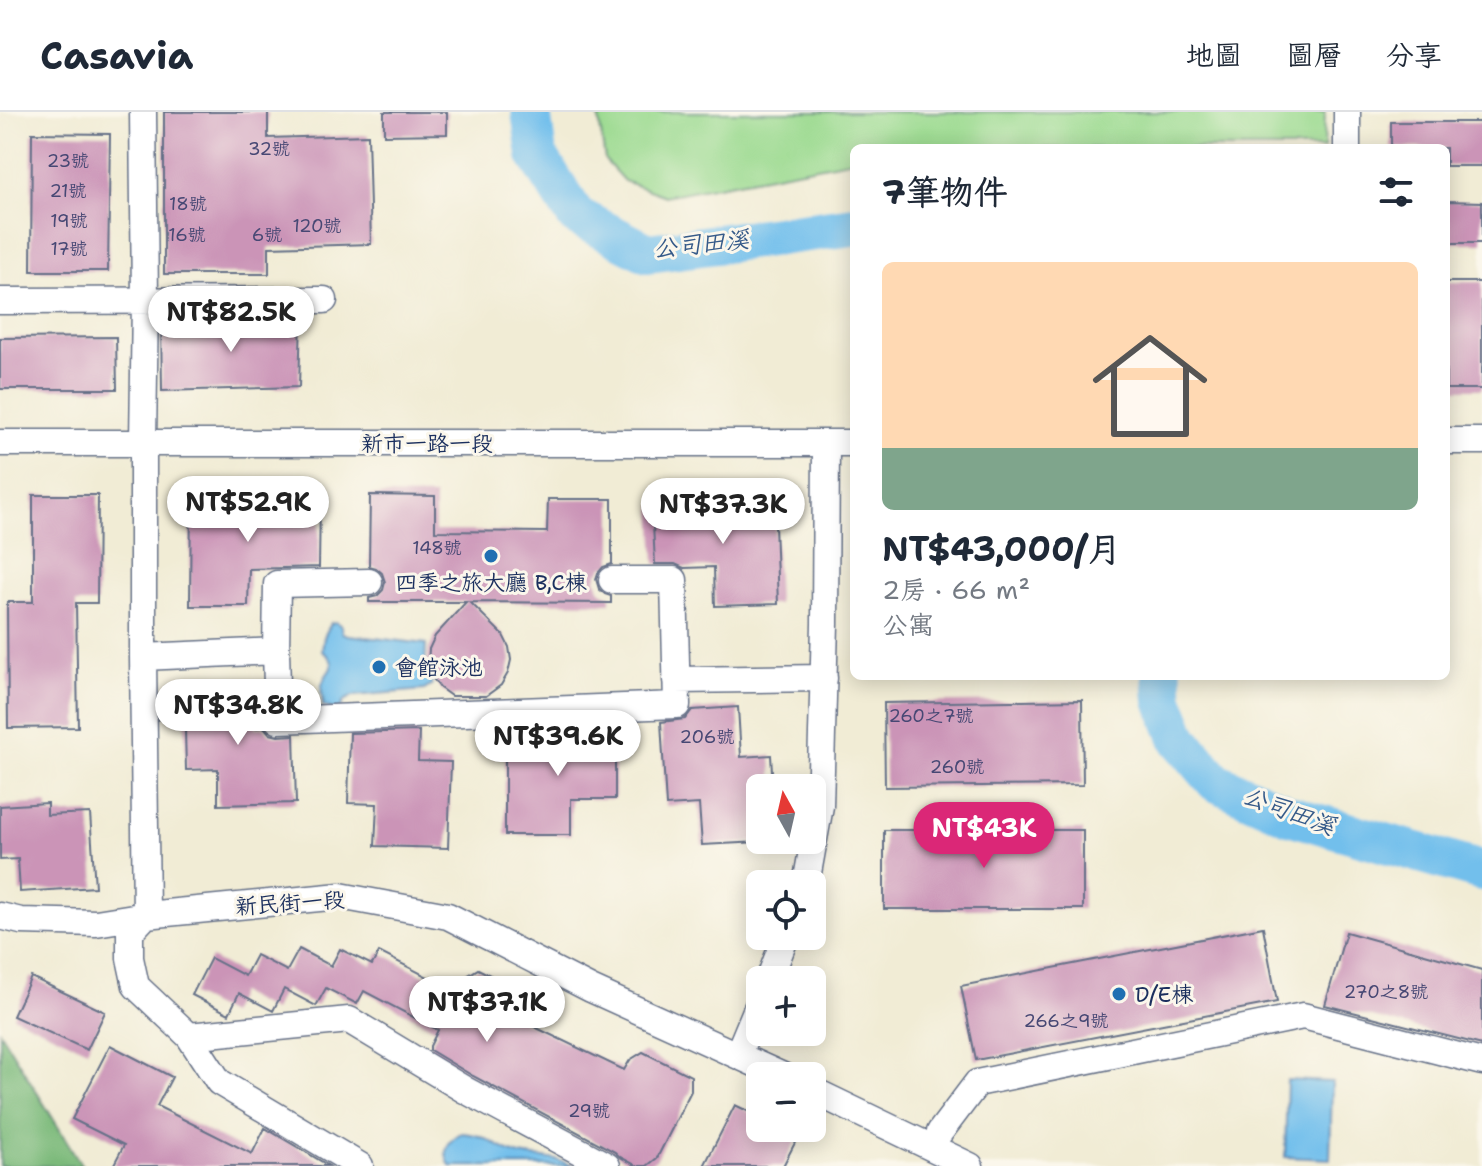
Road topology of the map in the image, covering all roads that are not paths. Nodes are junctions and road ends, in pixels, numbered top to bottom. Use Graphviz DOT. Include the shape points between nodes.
graph roads {
  1 [pos="143,112"];
  2 [pos="1347,112"];
  3 [pos="1347,144"];
  4 [pos="145,299"];
  5 [pos="324,300"];
  6 [pos="0,301"];
  7 [pos="1450,441"];
  8 [pos="1482,441"];
  9 [pos="0,443"];
  10 [pos="143,443"];
  11 [pos="826,443"];
  12 [pos="850,443"];
  13 [pos="612,580"];
  14 [pos="369,582"];
  15 [pos="276,651"];
  16 [pos="143,657"];
  17 [pos="824,678"];
  18 [pos="676,680"];
  19 [pos="809,870"];
  20 [pos="146,915"];
  21 [pos="0,916"];
  22 [pos="746,1035"];
  23 [pos="189,1036"];
  24 [pos="738,1054"];
  25 [pos="754,1062"];
  26 [pos="1482,1062"];
  27 [pos="826,1097"];
  28 [pos="940,1132"];
  29 [pos="360,1166"];
  30 [pos="607,1166"];
  31 [pos="970,1166"];
  1 -- 4 [label="street"];
  2 -- 3 [label="street"];
  4 -- 5 [label="street"];
  4 -- 6 [label="street"];
  4 -- 10 [label="street"];
  7 -- 8 [label="street"];
  9 -- 10 [label="street, 新市一路一段"];
  10 -- 11 [label="street, 新市一路一段"];
  10 -- 16 [label="street"];
  11 -- 12 [label="street, 新市一路一段"];
  11 -- 17 [label="street"];
  13 -- 18 [label="street" via="674,580"];
  14 -- 15 [label="street" via="277,584"];
  15 -- 16 [label="street"];
  15 -- 18 [label="street" via="278,720 677,705"];
  16 -- 20 [label="street"];
  17 -- 18 [label="street"];
  17 -- 19 [label="street" via="820,806"];
  20 -- 21 [label="street, 新民街一段" via="96,923"];
  20 -- 23 [label="street" via="130,932 136,986"];
  20 -- 24 [label="street, 新民街一段" via="340,896 448,916 591,989"];
  22 -- 24 [label="street"];
  23 -- 29 [label="street" via="219,1082"];
  23 -- 30 [label="street" via="349,1020"];
  24 -- 25 [label="street, 新民街一段"];
  26 -- 28 [label="street" via="1303,1016 977,1083"];
  27 -- 31 [label="street"];
}
